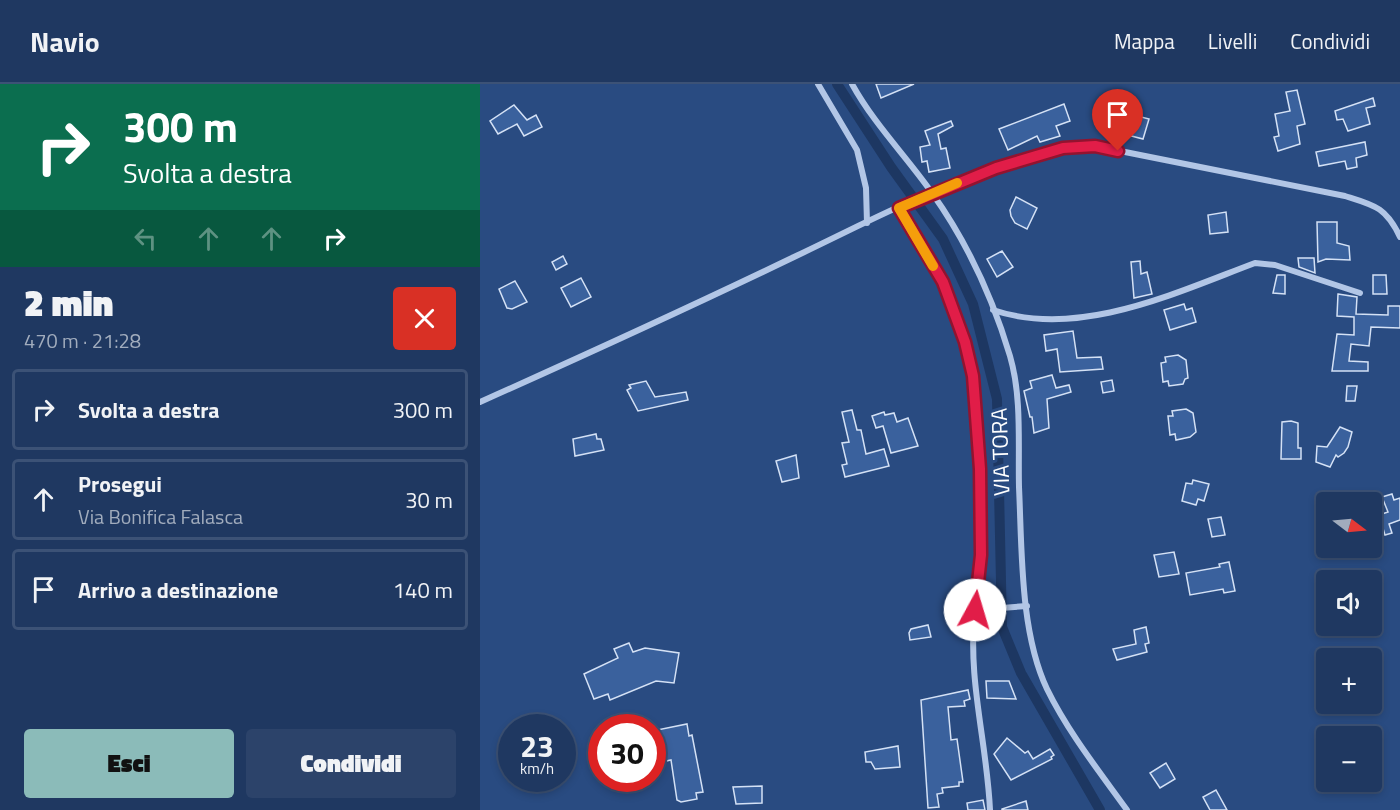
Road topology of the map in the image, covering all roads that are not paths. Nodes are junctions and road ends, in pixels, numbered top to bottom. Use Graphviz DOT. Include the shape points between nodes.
graph roads {
  1 [pos="818,84"];
  2 [pos="852,84"];
  3 [pos="932,192"];
  4 [pos="902,206"];
  5 [pos="867,223"];
  6 [pos="1400,237"];
  7 [pos="1360,293"];
  8 [pos="993,310"];
  9 [pos="480,402"];
  10 [pos="1024,606"];
  11 [pos="975,610"];
  12 [pos="990,810"];
  13 [pos="1127,810"];
  1 -- 5 [label="street" via="857,150 866,188"];
  2 -- 3 [label="street, VIA TORA" via="865,107"];
  3 -- 4 [label="street"];
  3 -- 6 [label="street" via="1063,148 1095,146 1345,196 1378,207 1392,220"];
  3 -- 8 [label="street, VIA TORA" via="973,260"];
  4 -- 5 [label="street"];
  4 -- 11 [label="street" via="943,282 973,376 981,555"];
  5 -- 9 [label="street"];
  7 -- 8 [label="street" via="1275,265 1255,263 1109,314 1032,320"];
  8 -- 10 [label="street, VIA TORA" via="1011,358 1016,394"];
  10 -- 11 [label="street"];
  10 -- 13 [label="street, VIA TORA" via="1047,688 1086,753"];
  11 -- 12 [label="street" via="975,703 988,774"];
}
